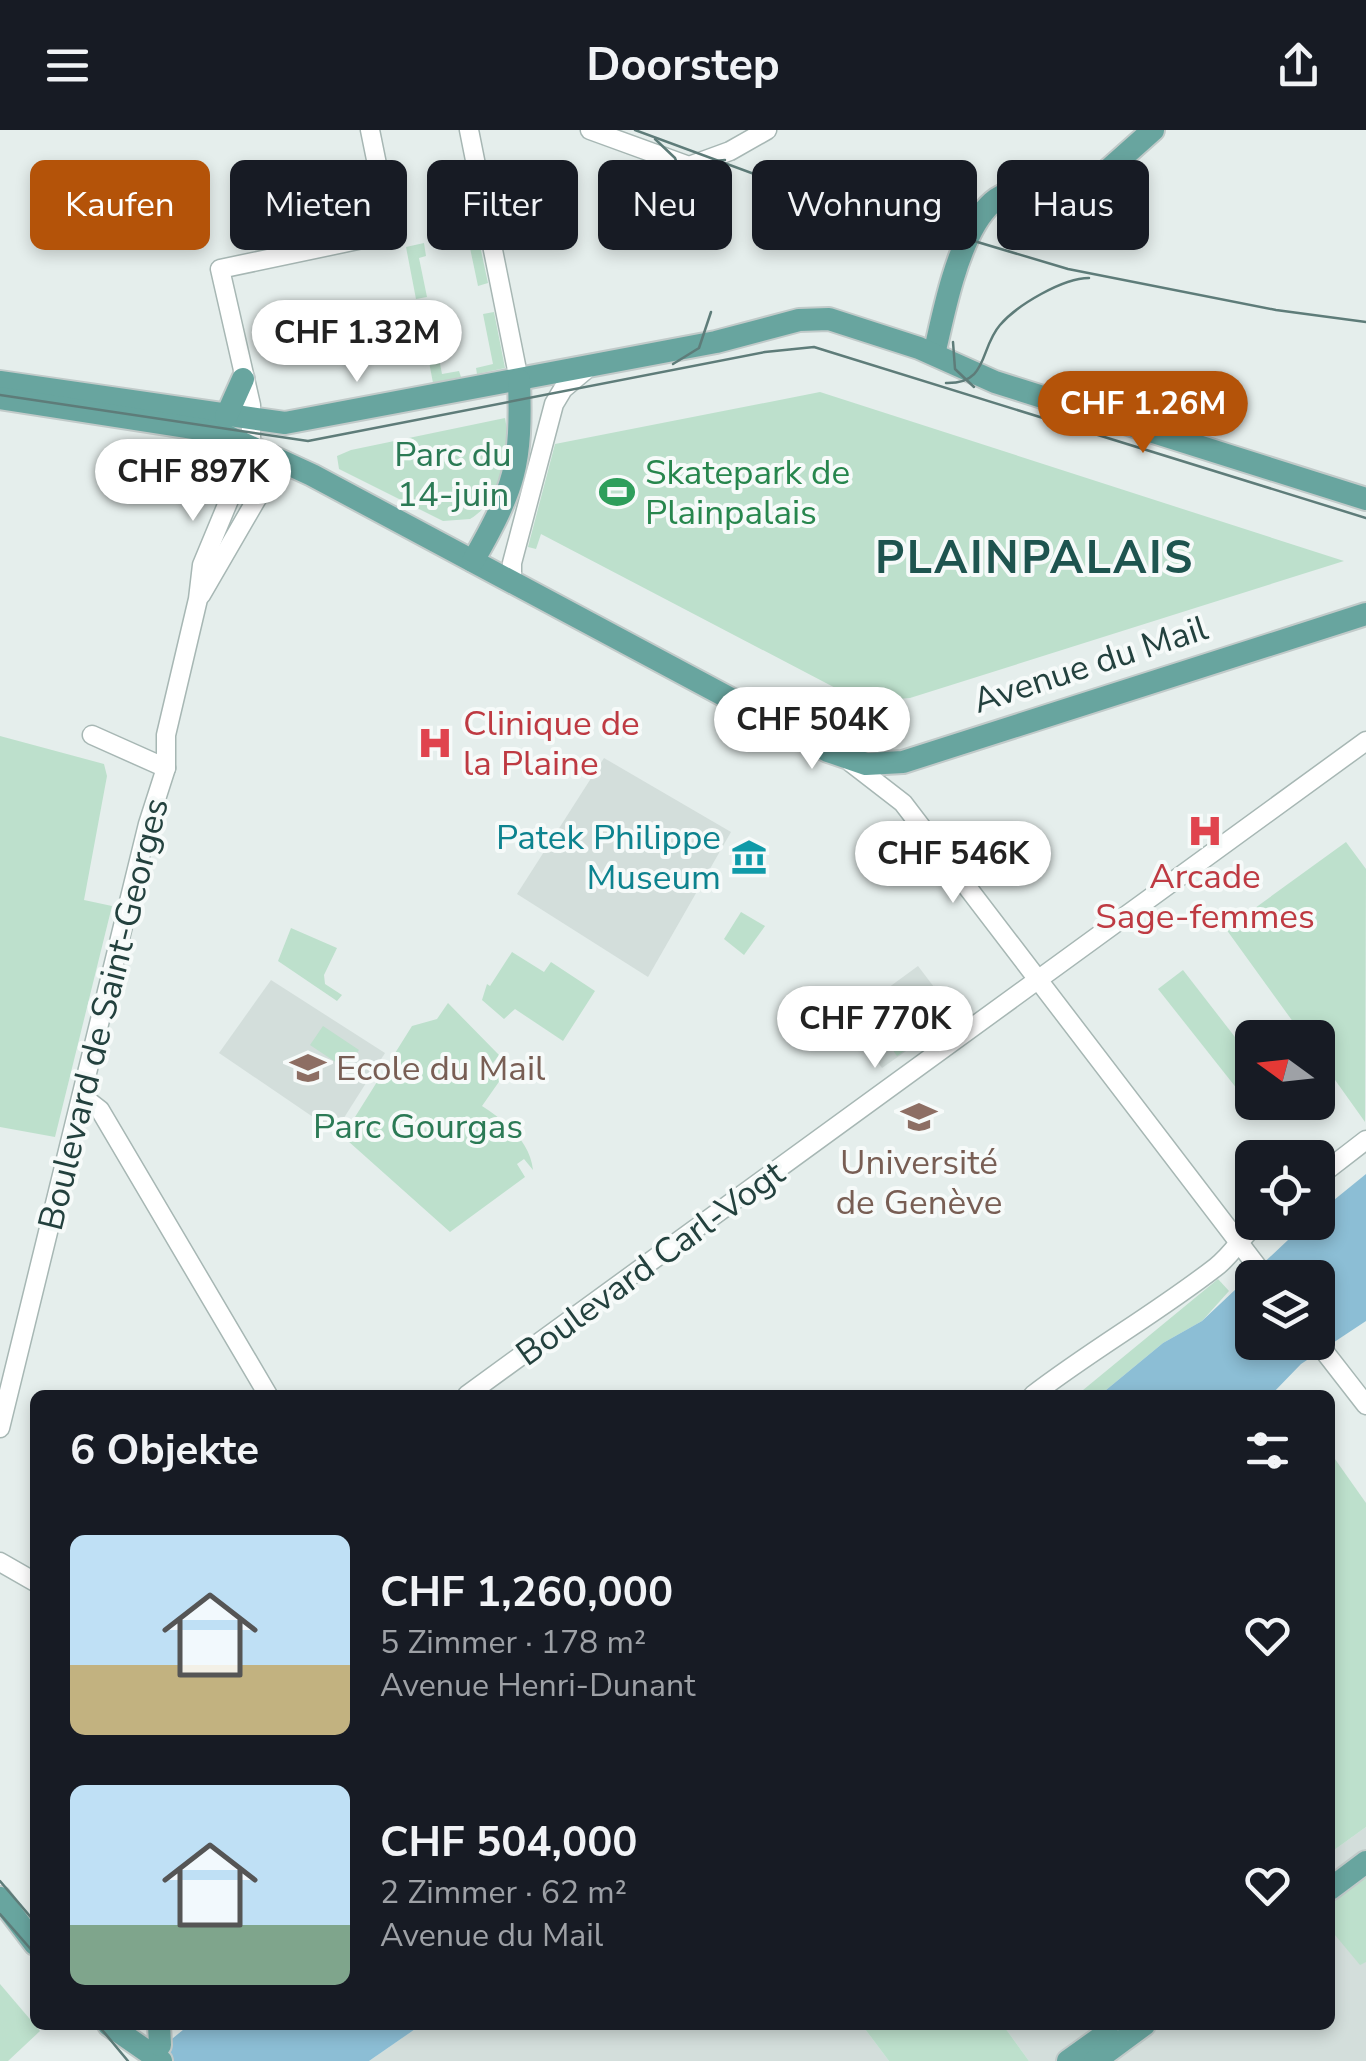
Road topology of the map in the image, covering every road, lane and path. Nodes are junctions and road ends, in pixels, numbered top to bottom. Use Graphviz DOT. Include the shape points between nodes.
graph roads {
  1 [pos="469,130"];
  2 [pos="590,130"];
  3 [pos="767,130"];
  4 [pos="1153,130"];
  5 [pos="370,132"];
  6 [pos="934,354"];
  7 [pos="588,368"];
  8 [pos="243,379"];
  9 [pos="519,380"];
  10 [pos="0,382"];
  11 [pos="0,398"];
  12 [pos="226,417"];
  13 [pos="252,421"];
  14 [pos="251,446"];
  15 [pos="286,463"];
  16 [pos="1366,499"];
  17 [pos="496,521"];
  18 [pos="427,537"];
  19 [pos="473,561"];
  20 [pos="512,581"];
  21 [pos="198,599"];
  22 [pos="1366,614"];
  23 [pos="92,735"];
  24 [pos="1366,741"];
  25 [pos="846,760"];
  26 [pos="902,762"];
  27 [pos="166,768"];
  28 [pos="903,802"];
  29 [pos="1040,978"];
  30 [pos="82,1096"];
  31 [pos="76,1121"];
  32 [pos="112,1130"];
  33 [pos="1366,1140"];
  34 [pos="1335,1164"];
  35 [pos="1248,1240"];
  36 [pos="1244,1248"];
  37 [pos="1253,1260"];
  38 [pos="1331,1360"];
  39 [pos="265,1390"];
  40 [pos="475,1390"];
  41 [pos="1040,1390"];
  42 [pos="1366,1405"];
  43 [pos="0,1428"];
  44 [pos="0,1562"];
  45 [pos="30,1579"];
  46 [pos="1366,1846"];
  47 [pos="1366,1862"];
  48 [pos="1335,1869"];
  49 [pos="1335,1886"];
  50 [pos="16,1910"];
  51 [pos="30,1935"];
  52 [pos="1111,2030"];
  53 [pos="1137,2030"];
  54 [pos="1068,2061"];
  55 [pos="1094,2061"];
  1 -- 9 [label="street"];
  2 -- 3 [label="street" via="689,166"];
  4 -- 6 [label="main road" via="1061,212 1020,196 1001,199 977,216 962,246"];
  5 -- 8 [label="street" via="391,233 220,269"];
  6 -- 7 [label="main road" via="814,319"];
  6 -- 16 [label="main road"];
  7 -- 9 [label="main road"];
  7 -- 20 [label="street" via="554,404"];
  8 -- 12 [label="main road"];
  8 -- 13 [label="street"];
  9 -- 13 [label="main road" via="306,421"];
  9 -- 17 [label="main road" via="519,457"];
  10 -- 12 [label="main road"];
  11 -- 14 [label="main road, Avenue du Mail" via="208,430"];
  12 -- 13 [label="main road"];
  13 -- 14 [label="street"];
  14 -- 15 [label="main road, Avenue du Mail"];
  14 -- 21 [label="street, Boulevard de Saint-Georges" via="202,565"];
  15 -- 18 [label="main road, Avenue du Mail"];
  15 -- 21 [label="street" via="270,476"];
  17 -- 18 [label="main road" via="460,535"];
  17 -- 19 [label="main road"];
  18 -- 19 [label="main road, Avenue du Mail"];
  19 -- 20 [label="main road, Avenue du Mail"];
  20 -- 25 [label="main road, Avenue du Mail"];
  21 -- 27 [label="street, Boulevard de Saint-Georges" via="166,735"];
  22 -- 26 [label="main road, Avenue du Mail"];
  23 -- 27 [label="street"];
  24 -- 29 [label="street, Boulevard Carl-Vogt"];
  25 -- 26 [label="main road, Avenue du Mail"];
  25 -- 28 [label="street"];
  26 -- 28 [label="street" via="897,779"];
  27 -- 30 [label="street, Boulevard de Saint-Georges"];
  28 -- 29 [label="street"];
  29 -- 36 [label="street"];
  29 -- 40 [label="street, Boulevard Carl-Vogt"];
  30 -- 31 [label="street, Boulevard de Saint-Georges"];
  30 -- 32 [label="street"];
  31 -- 32 [label="street"];
  31 -- 43 [label="street, Boulevard de Saint-Georges"];
  32 -- 39 [label="street"];
  33 -- 34 [label="street"];
  35 -- 36 [label="street"];
  36 -- 37 [label="street"];
  36 -- 41 [label="street"];
  38 -- 42 [label="street"];
  44 -- 45 [label="street"];
  46 -- 48 [label="main road"];
  47 -- 49 [label="main road"];
  50 -- 51 [label="main road"];
  52 -- 54 [label="main road"];
  53 -- 55 [label="main road"];
}
